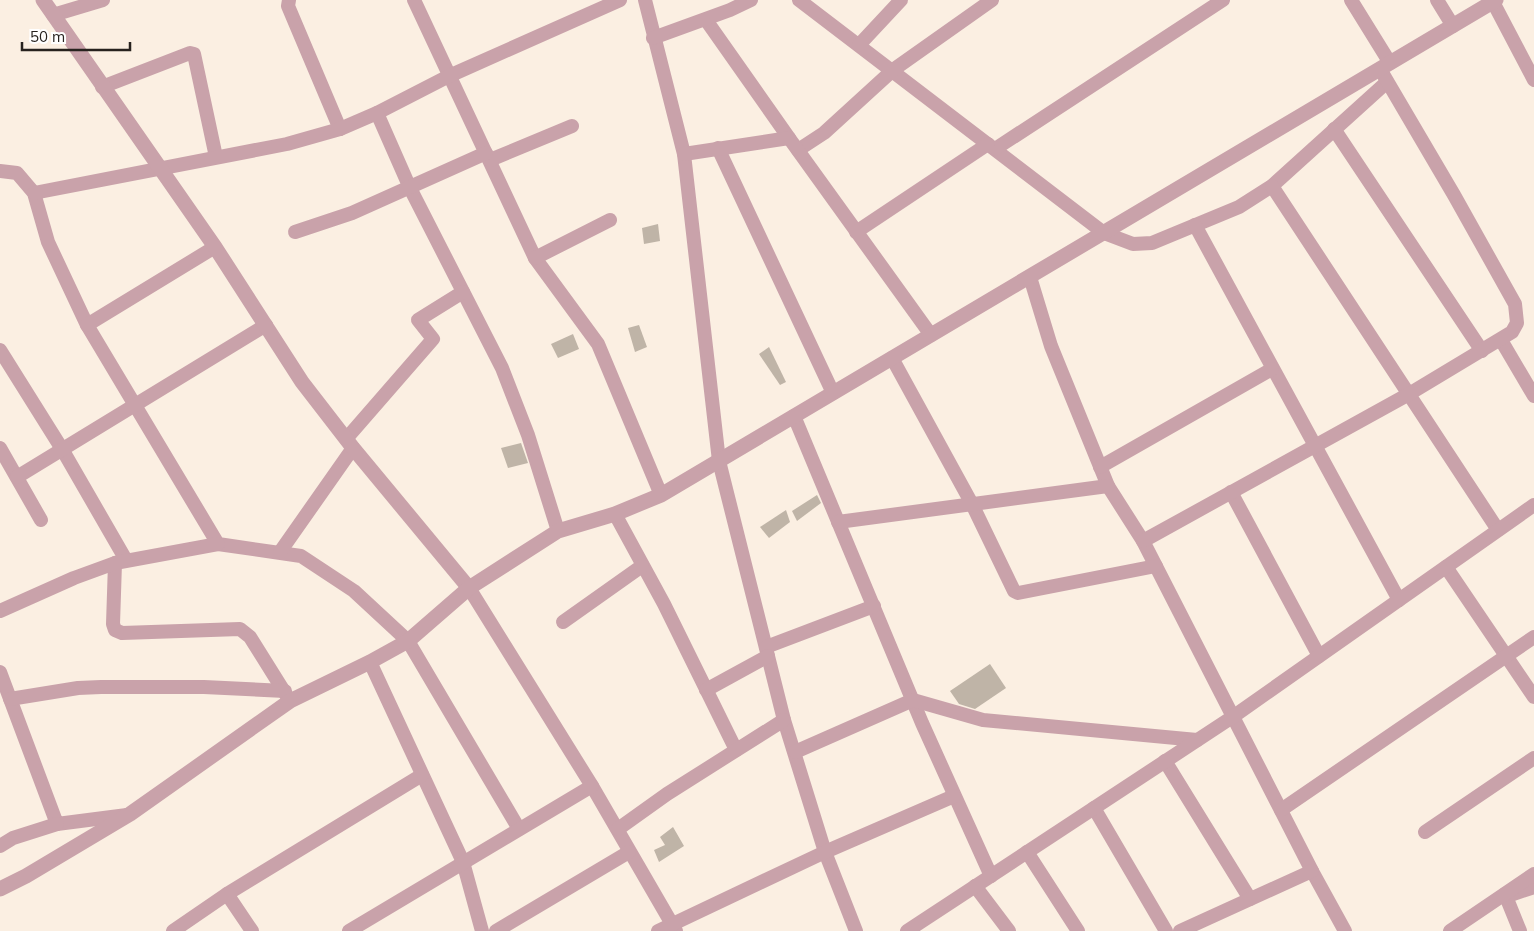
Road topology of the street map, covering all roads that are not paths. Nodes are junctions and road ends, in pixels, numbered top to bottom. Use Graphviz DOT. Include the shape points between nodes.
graph roads {
  1 [pos="43,0"];
  2 [pos="103,0"];
  3 [pos="289,0"];
  4 [pos="414,0"];
  5 [pos="620,0"];
  6 [pos="645,0"];
  7 [pos="751,0"];
  8 [pos="799,0"];
  9 [pos="901,0"];
  10 [pos="992,0"];
  11 [pos="1223,0"];
  12 [pos="1351,0"];
  13 [pos="1437,0"];
  14 [pos="1495,1"];
  15 [pos="886,5"];
  16 [pos="53,15"];
  17 [pos="706,20"];
  18 [pos="1453,26"];
  19 [pos="653,38"];
  20 [pos="859,45"];
  21 [pos="893,70"];
  22 [pos="1385,71"];
  23 [pos="449,76"];
  24 [pos="1534,80"];
  25 [pos="102,87"];
  26 [pos="377,113"];
  27 [pos="572,126"];
  28 [pos="340,129"];
  29 [pos="1334,129"];
  30 [pos="789,138"];
  31 [pos="992,146"];
  32 [pos="718,148"];
  33 [pos="798,150"];
  34 [pos="684,154"];
  35 [pos="216,157"];
  36 [pos="488,157"];
  37 [pos="159,168"];
  38 [pos="0,170"];
  39 [pos="1272,186"];
  40 [pos="410,188"];
  41 [pos="34,193"];
  42 [pos="610,220"];
  43 [pos="1195,225"];
  44 [pos="295,232"];
  45 [pos="856,232"];
  46 [pos="1104,233"];
  47 [pos="215,247"];
  48 [pos="534,258"];
  49 [pos="1030,277"];
  50 [pos="462,292"];
  51 [pos="87,325"];
  52 [pos="266,325"];
  53 [pos="931,335"];
  54 [pos="1501,340"];
  55 [pos="0,350"];
  56 [pos="1482,351"];
  57 [pos="892,358"];
  58 [pos="1272,369"];
  59 [pos="833,393"];
  60 [pos="1409,394"];
  61 [pos="1534,396"];
  62 [pos="134,406"];
  63 [pos="794,416"];
  64 [pos="350,443"];
  65 [pos="1314,446"];
  66 [pos="62,449"];
  67 [pos="1,454"];
  68 [pos="719,461"];
  69 [pos="1100,466"];
  70 [pos="17,477"];
  71 [pos="1108,486"];
  72 [pos="1231,492"];
  73 [pos="661,495"];
  74 [pos="972,504"];
  75 [pos="1531,512"];
  76 [pos="615,514"];
  77 [pos="41,520"];
  78 [pos="838,522"];
  79 [pos="1498,530"];
  80 [pos="558,531"];
  81 [pos="1143,541"];
  82 [pos="218,544"];
  83 [pos="280,552"];
  84 [pos="120,561"];
  85 [pos="642,566"];
  86 [pos="1156,566"];
  87 [pos="1446,567"];
  88 [pos="469,588"];
  89 [pos="1398,600"];
  90 [pos="874,606"];
  91 [pos="0,611"];
  92 [pos="562,622"];
  93 [pos="1534,637"];
  94 [pos="408,641"];
  95 [pos="767,652"];
  96 [pos="1319,656"];
  97 [pos="1506,656"];
  98 [pos="370,662"];
  99 [pos="0,672"];
  100 [pos="706,690"];
  101 [pos="287,696"];
  102 [pos="1534,697"];
  103 [pos="10,699"];
  104 [pos="913,700"];
  105 [pos="1234,716"];
  106 [pos="784,720"];
  107 [pos="1197,740"];
  108 [pos="736,750"];
  109 [pos="794,752"];
  110 [pos="1534,758"];
  111 [pos="1165,761"];
  112 [pos="422,775"];
  113 [pos="592,786"];
  114 [pos="954,796"];
  115 [pos="1094,808"];
  116 [pos="1281,810"];
  117 [pos="130,814"];
  118 [pos="58,824"];
  119 [pos="519,829"];
  120 [pos="618,829"];
  121 [pos="1425,832"];
  122 [pos="0,846"];
  123 [pos="629,852"];
  124 [pos="825,852"];
  125 [pos="1027,852"];
  126 [pos="463,862"];
  127 [pos="1312,871"];
  128 [pos="1534,874"];
  129 [pos="990,876"];
  130 [pos="975,886"];
  131 [pos="1534,887"];
  132 [pos="0,889"];
  133 [pos="227,894"];
  134 [pos="1505,896"];
  135 [pos="1250,899"];
  136 [pos="673,927"];
  137 [pos="173,931"];
  138 [pos="252,931"];
  139 [pos="349,931"];
  140 [pos="482,931"];
  141 [pos="496,931"];
  142 [pos="658,931"];
  143 [pos="856,931"];
  144 [pos="907,931"];
  145 [pos="1009,931"];
  146 [pos="1078,931"];
  147 [pos="1166,931"];
  148 [pos="1180,931"];
  149 [pos="1345,931"];
  150 [pos="1450,931"];
  151 [pos="1520,931"];
  1 -- 16 [label="street"];
  2 -- 16 [label="street"];
  3 -- 28 [label="street" via="288,6"];
  4 -- 23 [label="street"];
  5 -- 23 [label="street"];
  6 -- 19 [label="street"];
  7 -- 17 [label="street"];
  8 -- 20 [label="street"];
  9 -- 15 [label="street"];
  10 -- 21 [label="street"];
  11 -- 31 [label="street"];
  12 -- 22 [label="street"];
  13 -- 18 [label="street"];
  14 -- 18 [label="street"];
  14 -- 24 [label="street"];
  15 -- 20 [label="street"];
  16 -- 25 [label="street"];
  17 -- 19 [label="street"];
  17 -- 30 [label="street"];
  18 -- 22 [label="street"];
  19 -- 34 [label="street"];
  20 -- 21 [label="street"];
  21 -- 31 [label="street"];
  21 -- 33 [label="street" via="824,133"];
  22 -- 29 [label="street"];
  22 -- 46 [label="street"];
  22 -- 54 [label="street" via="1515,304 1516,323 1512,332"];
  23 -- 26 [label="street"];
  23 -- 36 [label="street"];
  25 -- 35 [label="street" via="194,54"];
  25 -- 37 [label="street"];
  26 -- 28 [label="street"];
  26 -- 40 [label="street"];
  27 -- 36 [label="street"];
  28 -- 35 [label="street" via="287,144"];
  29 -- 39 [label="street"];
  29 -- 56 [label="street"];
  30 -- 32 [label="street"];
  30 -- 33 [label="street"];
  31 -- 45 [label="street"];
  31 -- 46 [label="street"];
  32 -- 34 [label="street"];
  32 -- 59 [label="street"];
  33 -- 45 [label="street"];
  34 -- 68 [label="street"];
  35 -- 37 [label="street"];
  36 -- 40 [label="street"];
  36 -- 48 [label="street"];
  37 -- 41 [label="street"];
  37 -- 47 [label="street"];
  38 -- 41 [label="street" via="17,173"];
  39 -- 43 [label="street" via="1239,207"];
  39 -- 60 [label="street"];
  40 -- 44 [label="street" via="352,213"];
  40 -- 50 [label="street"];
  41 -- 51 [label="street" via="48,242"];
  42 -- 48 [label="street"];
  43 -- 46 [label="street" via="1152,243 1133,244"];
  43 -- 58 [label="street"];
  45 -- 53 [label="street"];
  46 -- 49 [label="street"];
  47 -- 51 [label="street"];
  47 -- 52 [label="street"];
  48 -- 73 [label="street" via="598,344"];
  49 -- 53 [label="street"];
  49 -- 69 [label="street" via="1051,346"];
  50 -- 64 [label="street" via="418,320 433,339"];
  50 -- 80 [label="street" via="510,387"];
  51 -- 62 [label="street"];
  52 -- 62 [label="street"];
  52 -- 64 [label="street" via="302,382"];
  53 -- 57 [label="street"];
  54 -- 56 [label="street"];
  54 -- 61 [label="street"];
  55 -- 66 [label="street"];
  56 -- 60 [label="street"];
  57 -- 59 [label="street"];
  57 -- 74 [label="street"];
  58 -- 65 [label="street"];
  58 -- 69 [label="street"];
  59 -- 63 [label="street"];
  60 -- 65 [label="street"];
  60 -- 79 [label="street"];
  62 -- 66 [label="street"];
  62 -- 82 [label="street"];
  63 -- 68 [label="street"];
  63 -- 78 [label="street"];
  64 -- 83 [label="street"];
  64 -- 88 [label="street"];
  65 -- 72 [label="street"];
  65 -- 89 [label="street"];
  66 -- 70 [label="street"];
  66 -- 84 [label="street"];
  67 -- 70 [label="street"];
  68 -- 73 [label="street"];
  68 -- 95 [label="street"];
  69 -- 71 [label="street"];
  70 -- 77 [label="street"];
  71 -- 74 [label="street"];
  71 -- 81 [label="street"];
  72 -- 81 [label="street"];
  72 -- 96 [label="street"];
  73 -- 76 [label="street"];
  74 -- 78 [label="street"];
  74 -- 86 [label="street" via="1011,587 1018,593"];
  75 -- 79 [label="street"];
  76 -- 80 [label="street"];
  76 -- 85 [label="street"];
  78 -- 90 [label="street"];
  79 -- 87 [label="street"];
  80 -- 88 [label="street"];
  81 -- 86 [label="street"];
  82 -- 83 [label="street"];
  82 -- 84 [label="street"];
  83 -- 94 [label="street" via="301,556 323,569 354,591"];
  84 -- 91 [label="street"];
  84 -- 101 [label="street" via="115,630 122,633 240,629 250,637"];
  85 -- 92 [label="street"];
  85 -- 100 [label="street"];
  86 -- 105 [label="street"];
  87 -- 89 [label="street"];
  87 -- 97 [label="street"];
  88 -- 94 [label="street"];
  88 -- 113 [label="street"];
  89 -- 96 [label="street"];
  90 -- 95 [label="street"];
  90 -- 104 [label="street"];
  93 -- 97 [label="street"];
  94 -- 98 [label="street"];
  94 -- 119 [label="street"];
  95 -- 100 [label="street"];
  95 -- 106 [label="street"];
  96 -- 105 [label="street"];
  97 -- 102 [label="street"];
  97 -- 116 [label="street"];
  98 -- 101 [label="street"];
  98 -- 112 [label="street"];
  99 -- 103 [label="street"];
  100 -- 108 [label="street"];
  101 -- 103 [label="street" via="204,687 101,687"];
  101 -- 117 [label="street"];
  103 -- 118 [label="street"];
  104 -- 107 [label="street" via="984,720"];
  104 -- 109 [label="street"];
  104 -- 114 [label="street"];
  105 -- 107 [label="street"];
  105 -- 116 [label="street"];
  106 -- 108 [label="street"];
  106 -- 109 [label="street"];
  107 -- 111 [label="street"];
  108 -- 120 [label="street"];
  109 -- 124 [label="street"];
  110 -- 121 [label="street"];
  111 -- 115 [label="street"];
  111 -- 135 [label="street"];
  112 -- 126 [label="street"];
  112 -- 133 [label="street"];
  113 -- 119 [label="street"];
  113 -- 120 [label="street"];
  114 -- 124 [label="street"];
  114 -- 129 [label="street"];
  115 -- 125 [label="street"];
  115 -- 147 [label="street"];
  116 -- 127 [label="street"];
  117 -- 118 [label="street"];
  117 -- 132 [label="street"];
  118 -- 122 [label="street" via="13,838"];
  119 -- 126 [label="street"];
  120 -- 123 [label="street"];
  123 -- 136 [label="street"];
  123 -- 141 [label="street"];
  124 -- 136 [label="street"];
  124 -- 143 [label="street"];
  125 -- 129 [label="street"];
  125 -- 146 [label="street"];
  126 -- 139 [label="street"];
  126 -- 140 [label="street"];
  127 -- 135 [label="street"];
  127 -- 149 [label="street"];
  128 -- 134 [label="street"];
  129 -- 130 [label="street"];
  130 -- 144 [label="street"];
  130 -- 145 [label="street"];
  131 -- 134 [label="street"];
  133 -- 137 [label="street"];
  133 -- 138 [label="street"];
  134 -- 150 [label="street"];
  134 -- 151 [label="street"];
  135 -- 148 [label="street"];
  136 -- 142 [label="street"];
}
